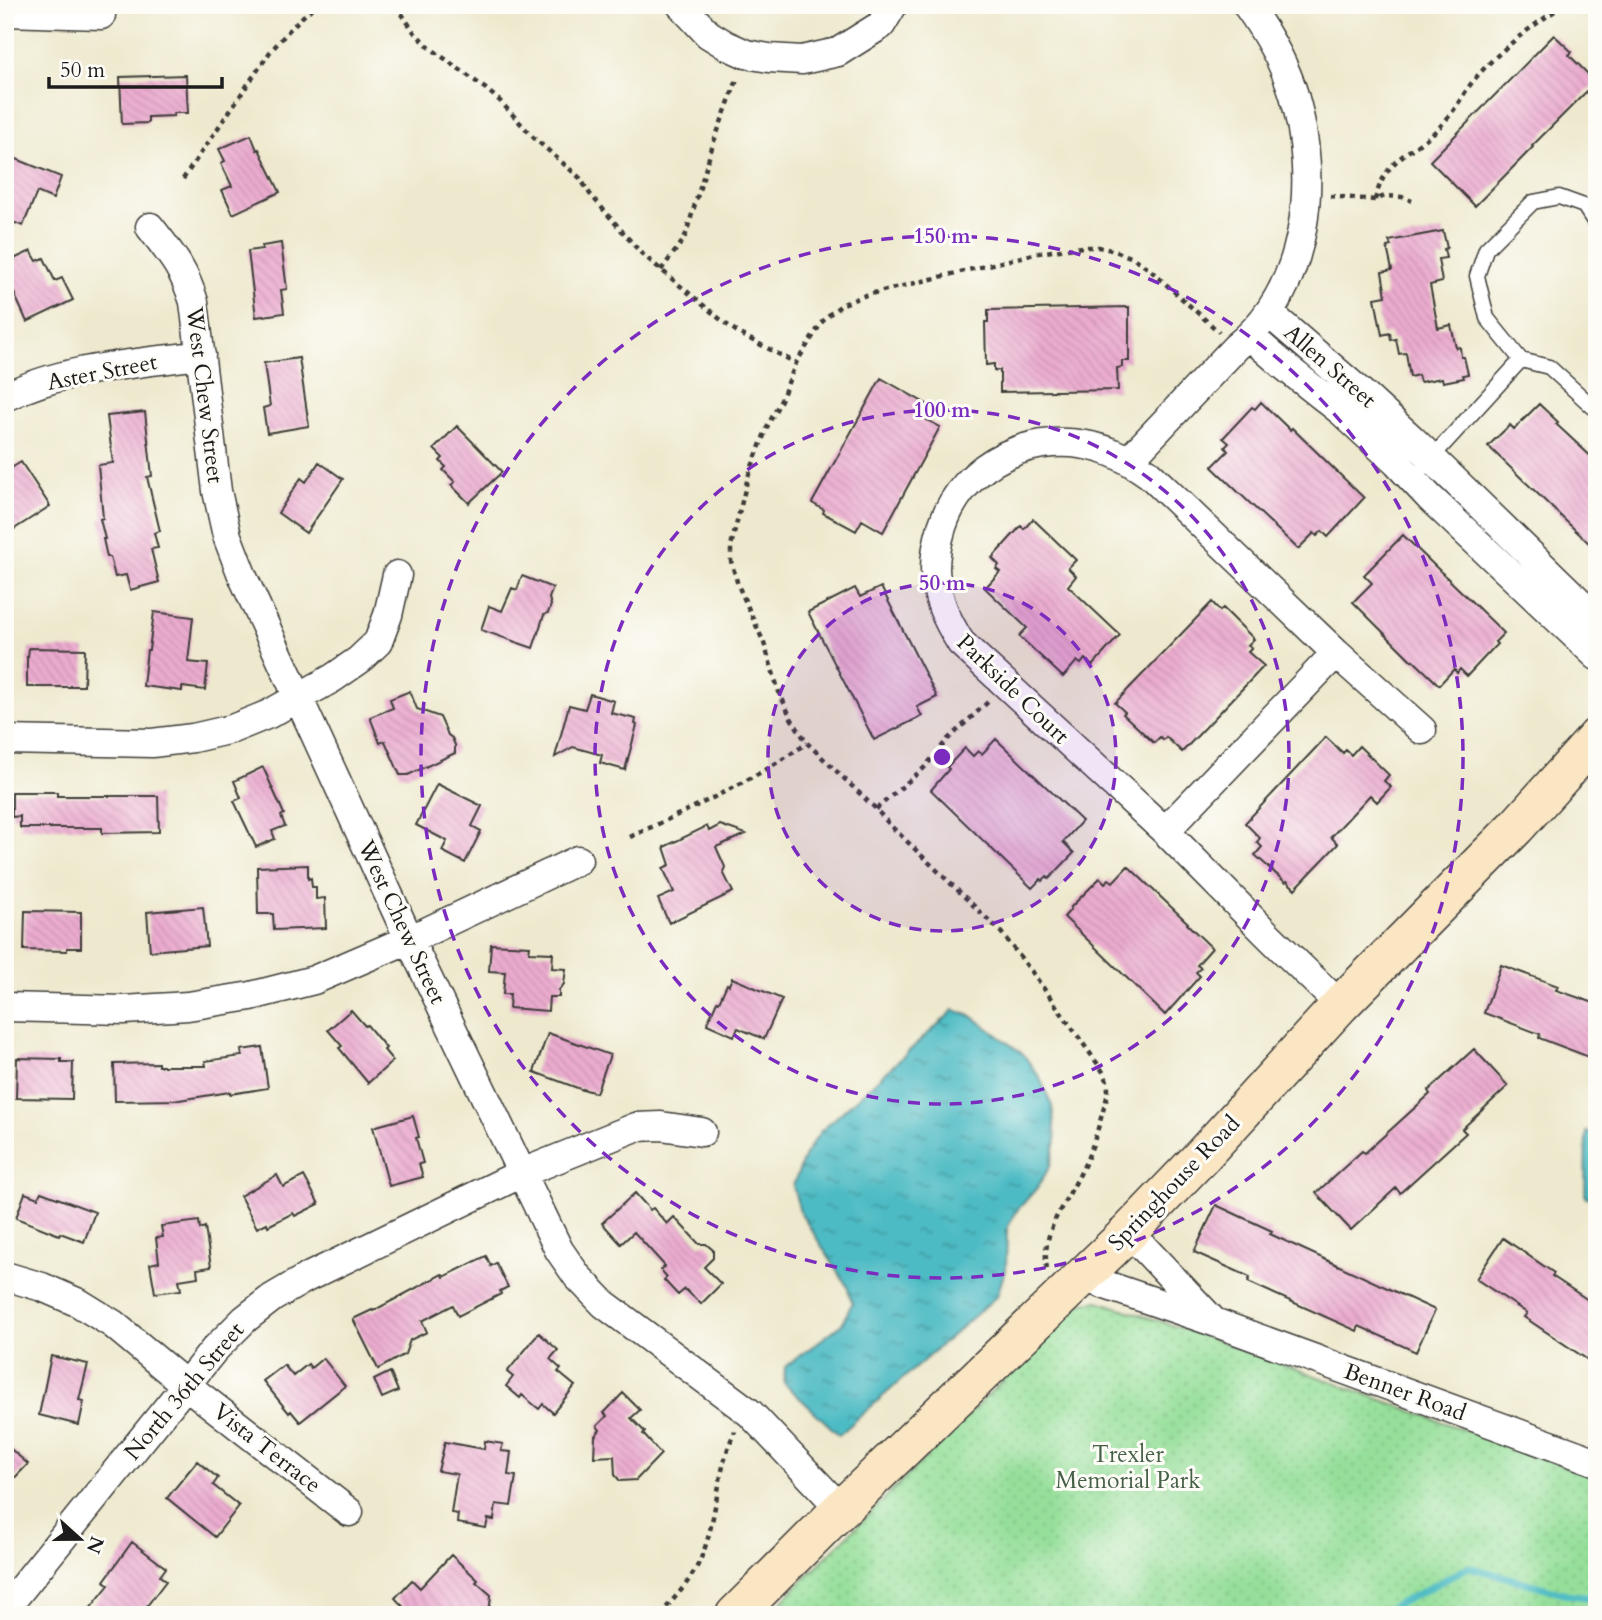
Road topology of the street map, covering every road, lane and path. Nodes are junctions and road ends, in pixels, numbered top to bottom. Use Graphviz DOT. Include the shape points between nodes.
graph roads {
  1 [pos="315,5"];
  2 [pos="396,5"];
  3 [pos="681,5"];
  4 [pos="893,5"];
  5 [pos="1247,5"];
  6 [pos="1564,5"];
  7 [pos="5,12"];
  8 [pos="100,15"];
  9 [pos="739,74"];
  10 [pos="183,179"];
  11 [pos="1306,194"];
  12 [pos="1375,200"];
  13 [pos="1412,201"];
  14 [pos="1597,226"];
  15 [pos="150,227"];
  16 [pos="661,270"];
  17 [pos="1269,313"];
  18 [pos="1250,335"];
  19 [pos="201,355"];
  20 [pos="1521,360"];
  21 [pos="796,363"];
  22 [pos="5,397"];
  23 [pos="1597,408"];
  24 [pos="1129,460"];
  25 [pos="1422,468"];
  26 [pos="397,575"];
  27 [pos="1597,619"];
  28 [pos="1336,653"];
  29 [pos="1597,656"];
  30 [pos="1007,686"];
  31 [pos="298,698"];
  32 [pos="1422,730"];
  33 [pos="1597,737"];
  34 [pos="5,740"];
  35 [pos="807,743"];
  36 [pos="876,808"];
  37 [pos="1165,831"];
  38 [pos="630,838"];
  39 [pos="578,860"];
  40 [pos="409,939"];
  41 [pos="1340,1005"];
  42 [pos="5,1007"];
  43 [pos="702,1132"];
  44 [pos="522,1173"];
  45 [pos="1129,1232"];
  46 [pos="5,1276"];
  47 [pos="1082,1278"];
  48 [pos="1214,1322"];
  49 [pos="186,1385"];
  50 [pos="750,1413"];
  51 [pos="1597,1461"];
  52 [pos="841,1508"];
  53 [pos="349,1512"];
  54 [pos="5,1609"];
  55 [pos="660,1615"];
  56 [pos="735,1615"];
  1 -- 10 [label="path" via="270,52"];
  2 -- 16 [label="path" via="429,47 500,101 580,178 641,253"];
  3 -- 4 [label="street" via="708,34 726,45 746,54 802,60 838,52 881,25"];
  5 -- 11 [label="street, Allen Street" via="1280,58 1294,95 1303,133"];
  6 -- 12 [label="path" via="1521,34 1489,64 1445,122 1387,170"];
  7 -- 8 [label="street"];
  9 -- 16 [label="path" via="686,234"];
  11 -- 12 [label="path"];
  11 -- 17 [label="street, Allen Street" via="1297,249 1285,286"];
  12 -- 13 [label="path" via="1385,196"];
  14 -- 20 [label="lane" via="1584,206 1559,197 1533,202 1486,249 1477,276 1487,318"];
  15 -- 19 [label="street, West Chew Street" via="188,281"];
  16 -- 21 [label="path" via="726,324"];
  17 -- 18 [label="street"];
  17 -- 25 [label="street, Allen Street" via="1366,397"];
  18 -- 24 [label="street"];
  18 -- 25 [label="street, Allen Street" via="1341,411"];
  19 -- 22 [label="street, Aster Street" via="70,373"];
  19 -- 31 [label="street, West Chew Street" via="227,536"];
  20 -- 23 [label="lane" via="1549,367"];
  20 -- 25 [label="lane"];
  24 -- 28 [label="street, Parkside Court"];
  24 -- 30 [label="street, Parkside Court" via="1072,443 1016,449 972,477 946,516 935,567 947,621 961,643"];
  25 -- 27 [label="street, Allen Street"];
  25 -- 29 [label="street, Allen Street" via="1430,498"];
  26 -- 31 [label="street" via="378,642 359,660"];
  28 -- 32 [label="street, Parkside Court"];
  28 -- 37 [label="street"];
  30 -- 36 [label="path"];
  30 -- 37 [label="street, Parkside Court"];
  31 -- 34 [label="street" via="232,729 192,738 152,743"];
  31 -- 40 [label="street, West Chew Street"];
  33 -- 41 [label="street, Springhouse Road" via="1516,827"];
  35 -- 38 [label="path"];
  37 -- 41 [label="street, Parkside Court"];
  39 -- 40 [label="street"];
  40 -- 42 [label="street" via="314,980 251,996 124,1010"];
  40 -- 44 [label="street, West Chew Street"];
  41 -- 45 [label="street, Springhouse Road"];
  43 -- 44 [label="street, North 36th Street" via="636,1127"];
  44 -- 49 [label="street, North 36th Street" via="272,1298 214,1350"];
  44 -- 50 [label="street, West Chew Street" via="559,1250 577,1276 604,1304"];
  45 -- 47 [label="street, Springhouse Road"];
  45 -- 48 [label="street, Benner Road"];
  46 -- 49 [label="street, Vista Terrace" via="79,1303 113,1324"];
  47 -- 48 [label="street, Benner Road"];
  47 -- 52 [label="street, Springhouse Road"];
  48 -- 51 [label="street, Benner Road"];
  49 -- 53 [label="street, Vista Terrace"];
  49 -- 54 [label="street, North 36th Street"];
  50 -- 52 [label="street, West Chew Street"];
  50 -- 55 [label="path" via="730,1441 700,1560"];
  52 -- 56 [label="street, Springhouse Road"];
}
